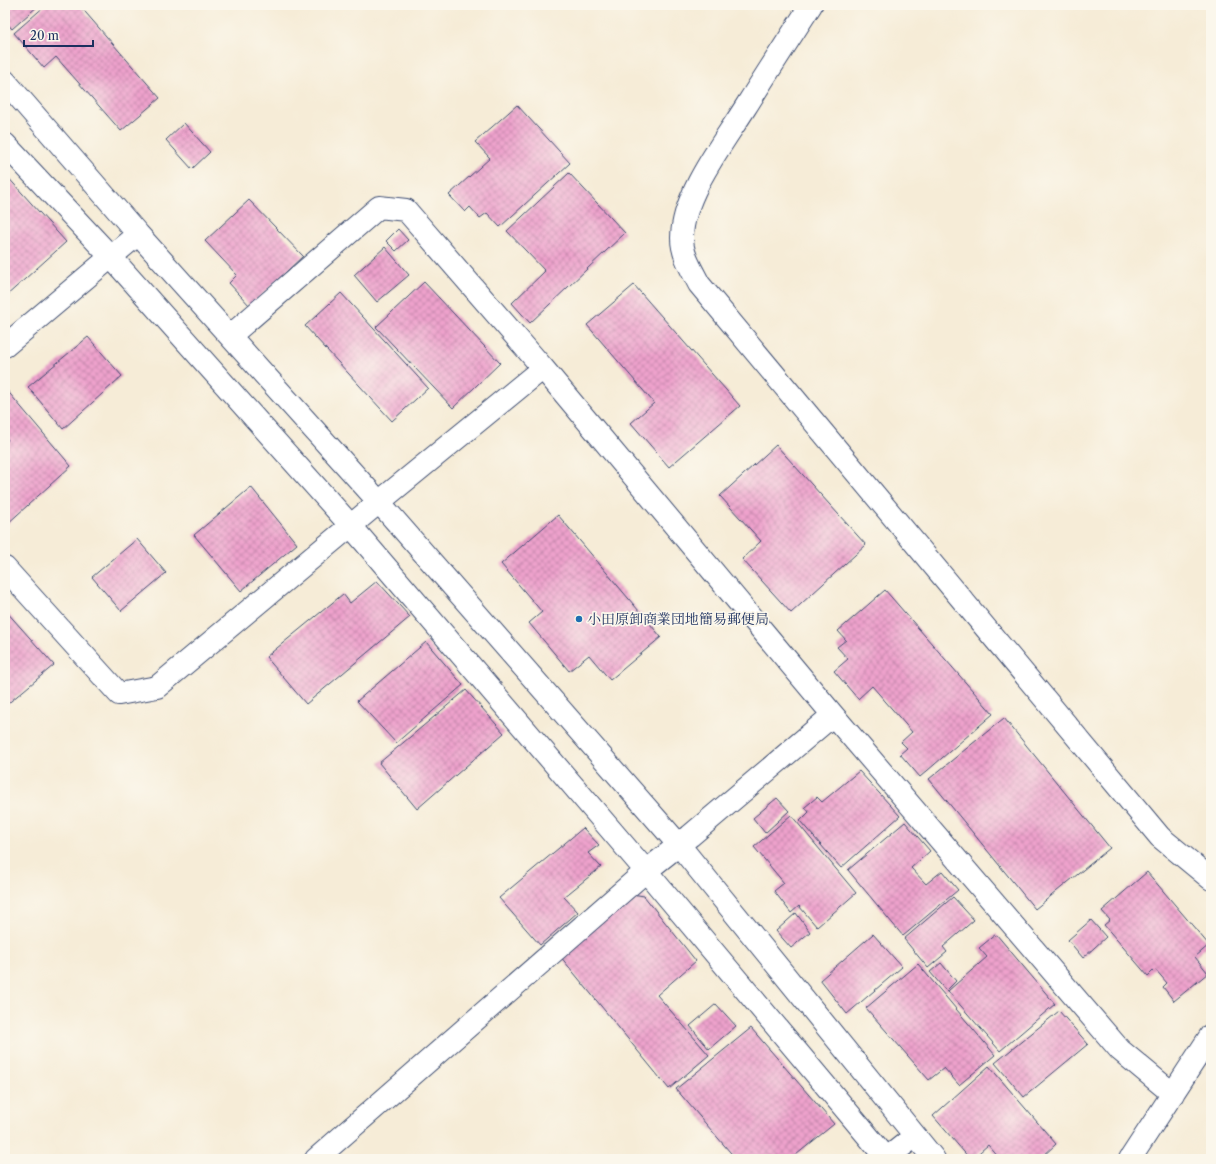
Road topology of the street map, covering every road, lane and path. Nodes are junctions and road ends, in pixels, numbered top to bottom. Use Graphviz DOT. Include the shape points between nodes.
graph roads {
  1 [pos="811,5"];
  2 [pos="5,81"];
  3 [pos="5,144"];
  4 [pos="138,234"];
  5 [pos="110,256"];
  6 [pos="230,336"];
  7 [pos="5,346"];
  8 [pos="543,368"];
  9 [pos="379,502"];
  10 [pos="351,526"];
  11 [pos="5,568"];
  12 [pos="833,715"];
  13 [pos="679,845"];
  14 [pos="646,871"];
  15 [pos="1211,880"];
  16 [pos="1211,1035"];
  17 [pos="1173,1094"];
  18 [pos="915,1136"];
  19 [pos="316,1159"];
  20 [pos="886,1159"];
  21 [pos="934,1159"];
  22 [pos="1130,1159"];
  1 -- 15 [label="street" via="708,166 684,222 682,240 686,259 699,284 1160,837"];
  2 -- 4 [label="street"];
  3 -- 5 [label="street"];
  4 -- 5 [label="street"];
  4 -- 6 [label="street"];
  5 -- 7 [label="street"];
  5 -- 10 [label="street"];
  6 -- 8 [label="street" via="379,207 406,210"];
  6 -- 9 [label="street"];
  8 -- 9 [label="street"];
  8 -- 12 [label="street"];
  9 -- 10 [label="street"];
  9 -- 13 [label="street"];
  10 -- 11 [label="street" via="157,687 119,694"];
  10 -- 14 [label="street"];
  12 -- 13 [label="street"];
  12 -- 17 [label="street" via="1120,1050"];
  13 -- 14 [label="street"];
  13 -- 18 [label="street"];
  14 -- 19 [label="street"];
  14 -- 20 [label="street"];
  16 -- 17 [label="street"];
  17 -- 22 [label="street"];
  18 -- 20 [label="street"];
  18 -- 21 [label="street"];
}
